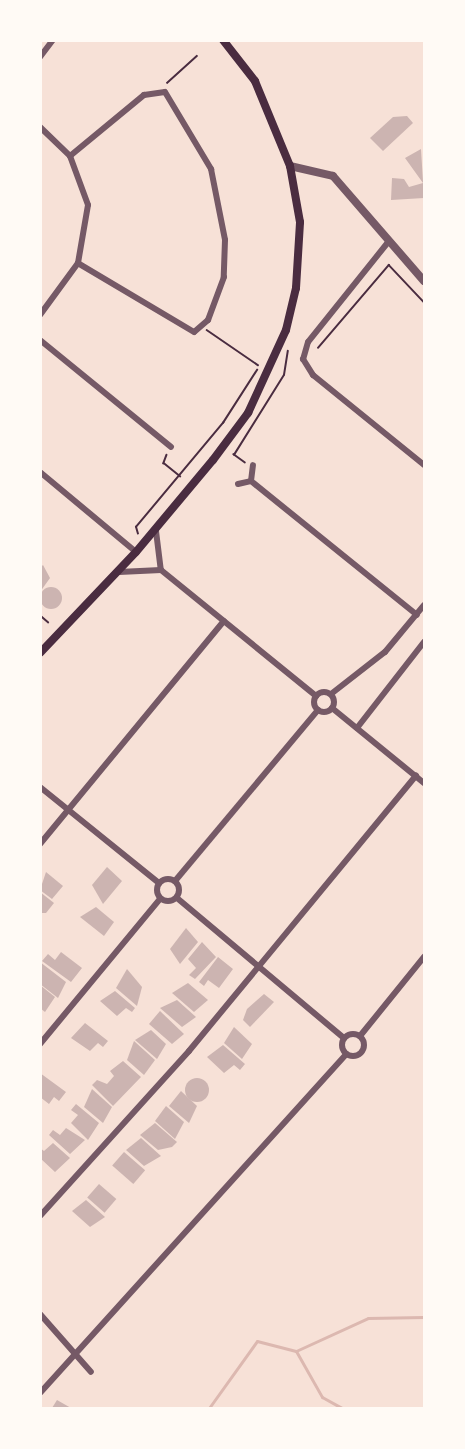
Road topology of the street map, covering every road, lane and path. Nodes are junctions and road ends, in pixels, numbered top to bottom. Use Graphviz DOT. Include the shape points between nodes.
graph roads {
  1 [pos="54,40"];
  2 [pos="223,40"];
  3 [pos="197,56"];
  4 [pos="40,57"];
  5 [pos="160,90"];
  6 [pos="40,127"];
  7 [pos="70,156"];
  8 [pos="290,166"];
  9 [pos="389,240"];
  10 [pos="78,263"];
  11 [pos="424,281"];
  12 [pos="424,302"];
  13 [pos="40,315"];
  14 [pos="204,328"];
  15 [pos="40,340"];
  16 [pos="318,348"];
  17 [pos="288,351"];
  18 [pos="171,447"];
  19 [pos="250,465"];
  20 [pos="424,465"];
  21 [pos="40,472"];
  22 [pos="180,476"];
  23 [pos="251,481"];
  24 [pos="238,484"];
  25 [pos="156,531"];
  26 [pos="138,532"];
  27 [pos="136,552"];
  28 [pos="161,570"];
  29 [pos="119,572"];
  30 [pos="424,605"];
  31 [pos="40,615"];
  32 [pos="417,615"];
  33 [pos="224,621"];
  34 [pos="48,622"];
  35 [pos="424,642"];
  36 [pos="40,653"];
  37 [pos="331,694"];
  38 [pos="316,696"];
  39 [pos="332,708"];
  40 [pos="318,710"];
  41 [pos="357,728"];
  42 [pos="416,776"];
  43 [pos="424,783"];
  44 [pos="40,787"];
  45 [pos="69,810"];
  46 [pos="40,844"];
  47 [pos="175,881"];
  48 [pos="159,883"];
  49 [pos="177,898"];
  50 [pos="160,899"];
  51 [pos="424,957"];
  52 [pos="260,967"];
  53 [pos="360,1036"];
  54 [pos="344,1038"];
  55 [pos="40,1044"];
  56 [pos="346,1054"];
  57 [pos="40,1216"];
  58 [pos="40,1314"];
  59 [pos="77,1357"];
  60 [pos="91,1372"];
  61 [pos="40,1393"];
  1 -- 4 [label="street"];
  2 -- 8 [label="main road" via="255,81"];
  3 -- 5 [label="path"];
  5 -- 7 [label="street" via="144,95"];
  5 -- 14 [label="street" via="197,140 217,191 224,277"];
  6 -- 7 [label="street"];
  7 -- 10 [label="street" via="88,205"];
  8 -- 9 [label="street" via="333,176"];
  8 -- 25 [label="main road" via="300,222 297,277 280,348 248,413"];
  9 -- 11 [label="street"];
  9 -- 20 [label="street" via="303,352 313,375"];
  10 -- 13 [label="street"];
  10 -- 14 [label="street" via="184,331"];
  12 -- 16 [label="path" via="389,265"];
  14 -- 22 [label="path" via="259,366 228,416"];
  15 -- 18 [label="street"];
  17 -- 19 [label="path" via="284,375 234,455"];
  18 -- 22 [label="path" via="164,463"];
  19 -- 23 [label="street"];
  21 -- 27 [label="street"];
  22 -- 26 [label="path"];
  23 -- 24 [label="street"];
  23 -- 32 [label="street"];
  25 -- 27 [label="main road"];
  25 -- 28 [label="street"];
  27 -- 29 [label="main road"];
  28 -- 29 [label="street"];
  28 -- 33 [label="street"];
  29 -- 36 [label="main road"];
  30 -- 32 [label="street"];
  31 -- 34 [label="path"];
  32 -- 37 [label="street" via="385,652"];
  33 -- 38 [label="street"];
  33 -- 45 [label="street"];
  35 -- 41 [label="street"];
  37 -- 38 [label="street"];
  37 -- 39 [label="street"];
  38 -- 40 [label="street"];
  39 -- 40 [label="street"];
  39 -- 41 [label="street"];
  40 -- 47 [label="street"];
  41 -- 42 [label="street"];
  42 -- 43 [label="street"];
  42 -- 52 [label="street"];
  44 -- 45 [label="street"];
  45 -- 46 [label="street"];
  45 -- 48 [label="street"];
  47 -- 48 [label="street"];
  47 -- 49 [label="street"];
  48 -- 50 [label="street"];
  49 -- 50 [label="street"];
  49 -- 52 [label="street"];
  50 -- 55 [label="street"];
  51 -- 53 [label="street"];
  52 -- 54 [label="street"];
  52 -- 57 [label="street"];
  53 -- 54 [label="street"];
  53 -- 56 [label="street" via="362,1052"];
  54 -- 56 [label="street"];
  56 -- 59 [label="street"];
  58 -- 59 [label="street"];
  59 -- 60 [label="street"];
  59 -- 61 [label="street"];
}
